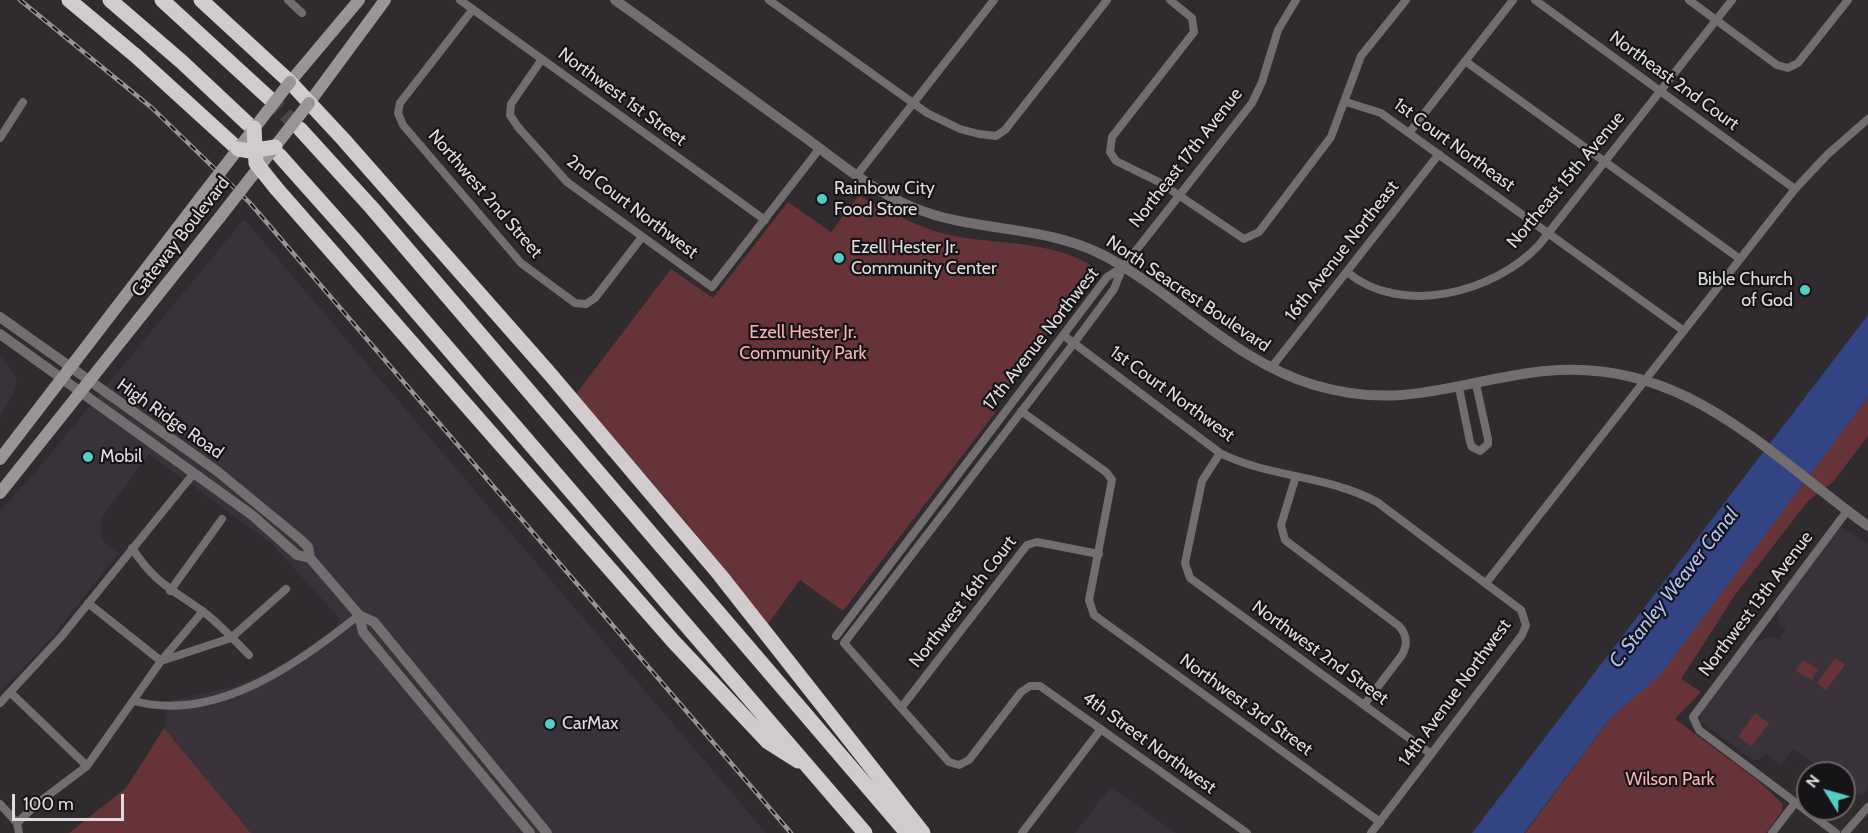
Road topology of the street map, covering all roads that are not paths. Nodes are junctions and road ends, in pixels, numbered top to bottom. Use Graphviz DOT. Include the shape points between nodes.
graph roads {
  1 [pos="69,0"];
  2 [pos="110,0"];
  3 [pos="162,0"];
  4 [pos="201,0"];
  5 [pos="288,0"];
  6 [pos="358,0"];
  7 [pos="385,0"];
  8 [pos="460,0"];
  9 [pos="615,0"];
  10 [pos="770,0"];
  11 [pos="994,0"];
  12 [pos="1107,0"];
  13 [pos="1170,0"];
  14 [pos="1296,0"];
  15 [pos="1406,0"];
  16 [pos="1513,0"];
  17 [pos="1534,0"];
  18 [pos="1689,0"];
  19 [pos="1732,0"];
  20 [pos="1848,0"];
  21 [pos="473,9"];
  22 [pos="302,13"];
  23 [pos="1716,20"];
  24 [pos="542,59"];
  25 [pos="1465,61"];
  26 [pos="290,82"];
  27 [pos="1660,91"];
  28 [pos="269,98"];
  29 [pos="23,102"];
  30 [pos="1346,102"];
  31 [pos="309,103"];
  32 [pos="913,104"];
  33 [pos="1868,119"];
  34 [pos="251,126"];
  35 [pos="300,129"];
  36 [pos="1409,133"];
  37 [pos="0,138"];
  38 [pos="235,146"];
  39 [pos="820,148"];
  40 [pos="254,151"];
  41 [pos="277,151"];
  42 [pos="1439,154"];
  43 [pos="1605,162"];
  44 [pos="258,168"];
  45 [pos="857,175"];
  46 [pos="1795,189"];
  47 [pos="1179,195"];
  48 [pos="765,220"];
  49 [pos="1548,233"];
  50 [pos="642,237"];
  51 [pos="1740,259"];
  52 [pos="1123,267"];
  53 [pos="1347,272"];
  54 [pos="0,317"];
  55 [pos="1684,331"];
  56 [pos="0,334"];
  57 [pos="1063,335"];
  58 [pos="1074,343"];
  59 [pos="70,368"];
  60 [pos="1271,368"];
  61 [pos="62,379"];
  62 [pos="1646,380"];
  63 [pos="89,381"];
  64 [pos="1476,384"];
  65 [pos="1459,388"];
  66 [pos="80,392"];
  67 [pos="1021,411"];
  68 [pos="1220,453"];
  69 [pos="0,459"];
  70 [pos="194,473"];
  71 [pos="1296,476"];
  72 [pos="243,491"];
  73 [pos="0,493"];
  74 [pos="234,502"];
  75 [pos="1847,511"];
  76 [pos="222,519"];
  77 [pos="1868,525"];
  78 [pos="132,548"];
  79 [pos="1099,554"];
  80 [pos="310,558"];
  81 [pos="1486,583"];
  82 [pos="286,589"];
  83 [pos="170,591"];
  84 [pos="88,603"];
  85 [pos="202,611"];
  86 [pos="359,615"];
  87 [pos="836,636"];
  88 [pos="231,638"];
  89 [pos="249,655"];
  90 [pos="161,661"];
  91 [pos="10,692"];
  92 [pos="436,699"];
  93 [pos="134,701"];
  94 [pos="0,703"];
  95 [pos="1364,705"];
  96 [pos="426,708"];
  97 [pos="901,708"];
  98 [pos="1101,729"];
  99 [pos="1431,754"];
  100 [pos="87,766"];
  101 [pos="810,769"];
  102 [pos="1795,803"];
  103 [pos="0,804"];
  104 [pos="1868,807"];
  105 [pos="1380,822"];
  106 [pos="17,823"];
  107 [pos="19,833"];
  108 [pos="530,833"];
  109 [pos="547,833"];
  110 [pos="865,833"];
  111 [pos="907,833"];
  112 [pos="923,833"];
  113 [pos="1022,833"];
  114 [pos="1247,833"];
  115 [pos="1371,833"];
  116 [pos="1772,833"];
  117 [pos="1836,833"];
  118 [pos="1845,833"];
  1 -- 38 [label="highway" via="152,69"];
  2 -- 34 [label="highway"];
  3 -- 28 [label="highway"];
  4 -- 26 [label="highway"];
  5 -- 22 [label="street"];
  6 -- 26 [label="main road, Gateway Boulevard"];
  7 -- 31 [label="main road, Gateway Boulevard"];
  8 -- 21 [label="street, Northwest 1st Street"];
  9 -- 39 [label="street, North Seacrest Boulevard"];
  10 -- 32 [label="street"];
  11 -- 32 [label="street"];
  12 -- 32 [label="street" via="1001,133 991,136 960,129"];
  13 -- 47 [label="street" via="1192,18 1194,32 1112,137 1109,147 1116,161"];
  14 -- 47 [label="street, Northeast 17th Avenue" via="1273,41 1258,93"];
  15 -- 30 [label="street" via="1360,56"];
  16 -- 25 [label="street"];
  17 -- 27 [label="street, Northeast 2nd Court"];
  18 -- 23 [label="street"];
  19 -- 23 [label="street, Northeast 15th Avenue"];
  20 -- 23 [label="street" via="1798,63 1788,68 1777,65"];
  21 -- 24 [label="street, Northwest 1st Street"];
  21 -- 50 [label="street, Northwest 2nd Street" via="400,103 398,113 403,125 521,263 567,299 586,304 595,298"];
  23 -- 27 [label="street, Northeast 15th Avenue"];
  24 -- 48 [label="street, Northwest 1st Street"];
  24 -- 50 [label="street, 2nd Court Northwest" via="513,99 513,120 561,176"];
  25 -- 36 [label="street"];
  25 -- 43 [label="street"];
  26 -- 31 [label="highway"];
  26 -- 34 [label="main road, Gateway Boulevard, bridge"];
  27 -- 43 [label="street, Northeast 15th Avenue"];
  27 -- 46 [label="street, Northeast 2nd Court"];
  29 -- 37 [label="street"];
  30 -- 36 [label="street, 1st Court Northeast" via="1376,110"];
  30 -- 47 [label="street" via="1321,153 1259,232 1250,238 1239,238"];
  31 -- 41 [label="main road, Gateway Boulevard, bridge"];
  31 -- 112 [label="highway" via="386,185 693,542"];
  32 -- 45 [label="street"];
  33 -- 46 [label="street"];
  34 -- 38 [label="main road, Gateway Boulevard, bridge"];
  34 -- 40 [label="highway, bridge"];
  35 -- 111 [label="highway"];
  36 -- 42 [label="street, 1st Court Northeast"];
  38 -- 40 [label="highway, bridge"];
  38 -- 59 [label="main road, Gateway Boulevard, bridge" via="201,197"];
  39 -- 45 [label="street, North Seacrest Boulevard"];
  39 -- 48 [label="street"];
  40 -- 41 [label="highway, bridge"];
  40 -- 44 [label="highway, bridge"];
  41 -- 44 [label="main road, Gateway Boulevard, bridge"];
  41 -- 101 [label="highway"];
  42 -- 49 [label="street, 1st Court Northeast"];
  42 -- 53 [label="street, 16th Avenue Northeast"];
  43 -- 49 [label="street, Northeast 15th Avenue"];
  43 -- 51 [label="street"];
  44 -- 63 [label="main road, Gateway Boulevard, bridge"];
  44 -- 101 [label="highway, bridge" via="679,648 768,742"];
  45 -- 52 [label="street, North Seacrest Boulevard" via="889,196 927,213 962,223 1052,236 1091,249"];
  46 -- 51 [label="street"];
  47 -- 52 [label="street, Northeast 17th Avenue"];
  48 -- 50 [label="street, 2nd Court Northwest" via="712,287"];
  49 -- 53 [label="street, Northeast 15th Avenue" via="1532,253 1504,273 1471,286 1422,296 1385,294"];
  49 -- 55 [label="street, 1st Court Northeast"];
  51 -- 55 [label="street"];
  52 -- 57 [label="street, 17th Avenue Northwest" via="1107,277"];
  52 -- 58 [label="street, 17th Avenue Northwest" via="1114,289"];
  52 -- 60 [label="street, North Seacrest Boulevard"];
  53 -- 60 [label="street, 16th Avenue Northeast"];
  54 -- 59 [label="street, High Ridge Road"];
  55 -- 62 [label="street"];
  56 -- 61 [label="street, High Ridge Road"];
  57 -- 58 [label="street, 1st Court Northwest"];
  57 -- 87 [label="street, 17th Avenue Northwest"];
  58 -- 67 [label="street, 17th Avenue Northwest"];
  58 -- 68 [label="street, 1st Court Northwest"];
  59 -- 61 [label="main road, Gateway Boulevard"];
  59 -- 63 [label="street, High Ridge Road"];
  60 -- 65 [label="street, North Seacrest Boulevard" via="1317,386 1365,395 1415,395"];
  61 -- 66 [label="street, High Ridge Road"];
  61 -- 69 [label="main road, Gateway Boulevard"];
  62 -- 64 [label="street, North Seacrest Boulevard" via="1567,370"];
  62 -- 75 [label="street, North Seacrest Boulevard" via="1695,399"];
  62 -- 81 [label="street"];
  63 -- 66 [label="main road, Gateway Boulevard"];
  63 -- 72 [label="street, High Ridge Road"];
  64 -- 65 [label="street, North Seacrest Boulevard"];
  64 -- 65 [label="street" via="1488,439 1480,451 1470,442"];
  66 -- 70 [label="street, High Ridge Road"];
  66 -- 73 [label="main road, Gateway Boulevard"];
  67 -- 79 [label="street" via="1110,475 1113,485"];
  67 -- 97 [label="street, 17th Avenue Northwest" via="844,643"];
  68 -- 71 [label="street, 1st Court Northwest" via="1248,465"];
  68 -- 95 [label="street, Northwest 2nd Street" via="1202,481 1185,563 1190,578"];
  70 -- 74 [label="street, High Ridge Road"];
  70 -- 78 [label="street"];
  71 -- 81 [label="street, 1st Court Northwest" via="1344,486 1377,502"];
  71 -- 95 [label="street" via="1281,525 1285,540 1405,634 1402,655"];
  72 -- 74 [label="street"];
  72 -- 80 [label="street, High Ridge Road" via="308,547"];
  74 -- 80 [label="street, High Ridge Road" via="297,555"];
  75 -- 77 [label="street, North Seacrest Boulevard"];
  75 -- 102 [label="street, Northwest 13th Avenue" via="1693,717 1699,730"];
  76 -- 83 [label="street"];
  78 -- 83 [label="street" via="147,571"];
  78 -- 84 [label="street"];
  79 -- 97 [label="street, Northwest 16th Court" via="1037,542 1027,545"];
  79 -- 105 [label="street, Northwest 3rd Street" via="1089,600 1094,615"];
  80 -- 86 [label="street, High Ridge Road"];
  81 -- 99 [label="street, 14th Avenue Northwest" via="1521,610 1525,630"];
  82 -- 88 [label="street"];
  83 -- 85 [label="street"];
  84 -- 90 [label="street"];
  84 -- 91 [label="street"];
  85 -- 88 [label="street"];
  85 -- 90 [label="street"];
  86 -- 92 [label="street, High Ridge Road" via="374,622"];
  86 -- 93 [label="street" via="303,658 240,689 166,706"];
  86 -- 96 [label="street, High Ridge Road" via="363,632"];
  88 -- 89 [label="street"];
  88 -- 90 [label="street"];
  90 -- 93 [label="street"];
  91 -- 94 [label="street"];
  91 -- 100 [label="street"];
  92 -- 96 [label="street"];
  92 -- 109 [label="street, High Ridge Road"];
  93 -- 100 [label="street"];
  95 -- 99 [label="street, Northwest 2nd Street"];
  96 -- 108 [label="street, High Ridge Road"];
  97 -- 98 [label="street, 4th Street Northwest" via="944,759 959,765 969,760 1021,692 1030,686 1045,689"];
  98 -- 113 [label="street"];
  98 -- 114 [label="street, 4th Street Northwest"];
  99 -- 105 [label="street, 14th Avenue Northwest"];
  100 -- 106 [label="street" via="38,802"];
  101 -- 110 [label="highway"];
  102 -- 116 [label="street"];
  102 -- 117 [label="street"];
  103 -- 106 [label="street"];
  104 -- 118 [label="street"];
  105 -- 115 [label="street, 14th Avenue Northwest"];
  106 -- 107 [label="street"];
}
